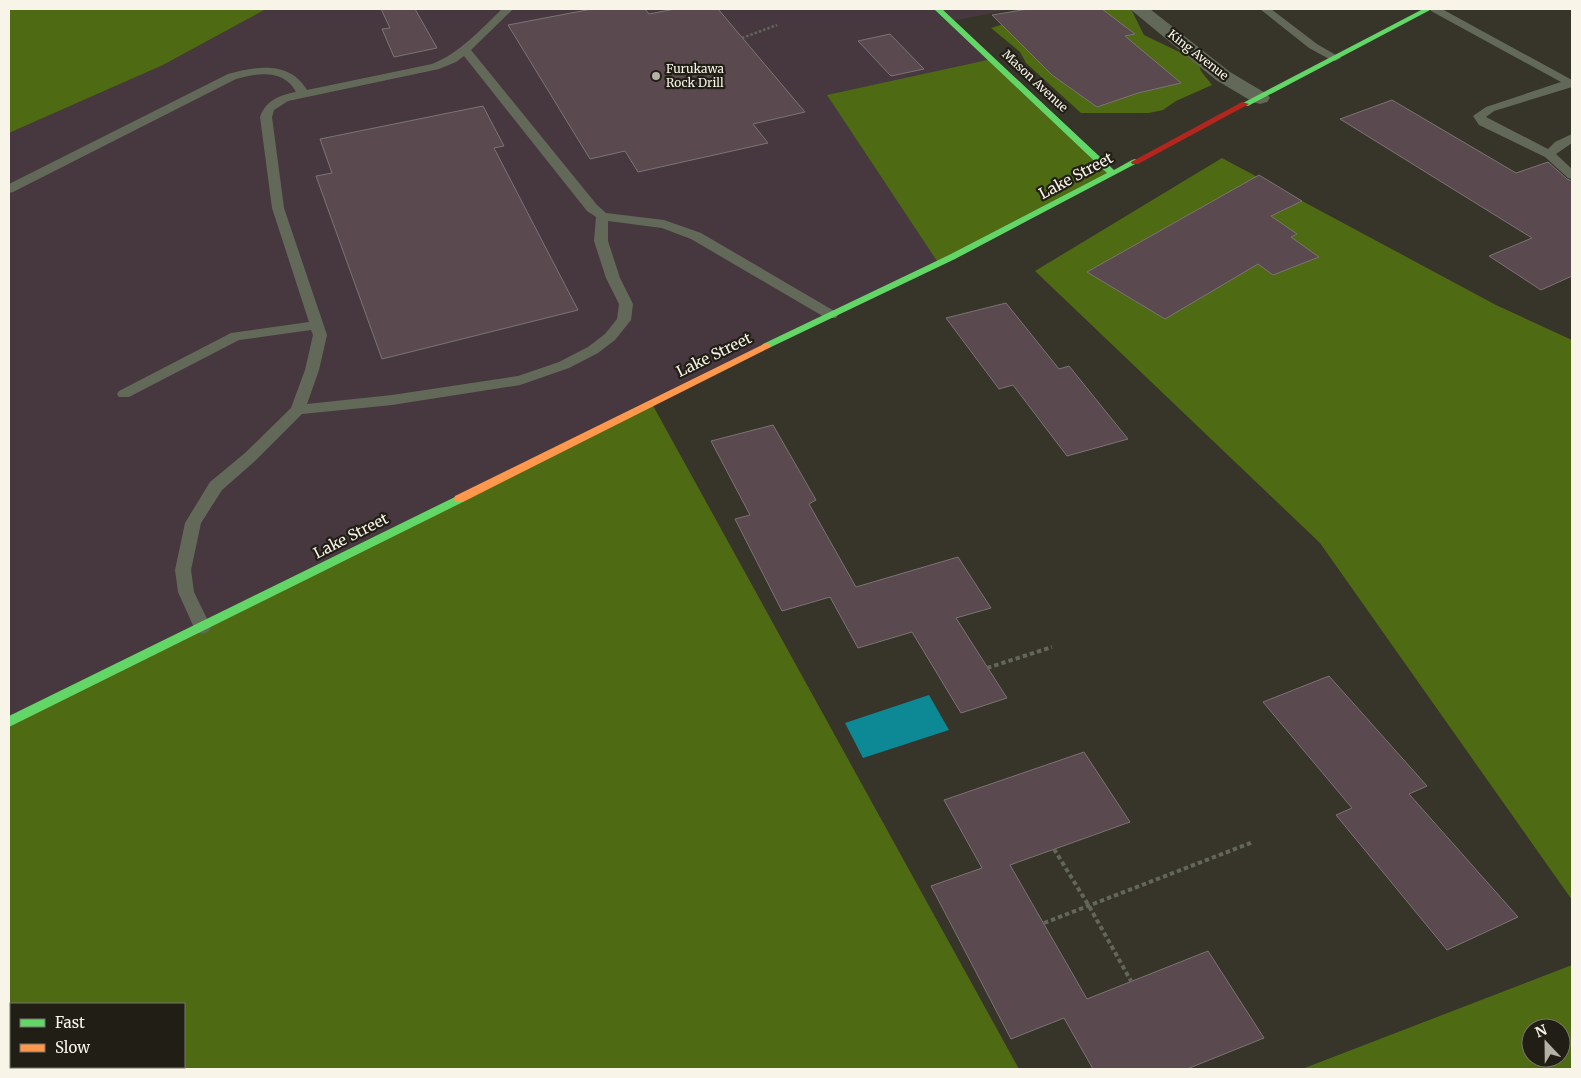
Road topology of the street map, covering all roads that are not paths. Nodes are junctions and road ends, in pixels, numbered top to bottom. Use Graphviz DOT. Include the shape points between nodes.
graph roads {
  1 [pos="508,9"];
  2 [pos="938,9"];
  3 [pos="1139,9"];
  4 [pos="1265,9"];
  5 [pos="1428,9"];
  6 [pos="1435,9"];
  7 [pos="465,50"];
  8 [pos="1335,58"];
  9 [pos="1571,84"];
  10 [pos="303,94"];
  11 [pos="1260,98"];
  12 [pos="1572,138"];
  13 [pos="1548,154"];
  14 [pos="1112,173"];
  15 [pos="1572,175"];
  16 [pos="9,189"];
  17 [pos="602,216"];
  18 [pos="831,315"];
  19 [pos="316,325"];
  20 [pos="124,394"];
  21 [pos="298,410"];
  22 [pos="202,627"];
  23 [pos="9,722"];
  1 -- 7 [label="lane"];
  2 -- 14 [label="street, Mason Avenue"];
  3 -- 11 [label="street, King Avenue" via="1223,76"];
  4 -- 8 [label="lane" via="1313,46"];
  5 -- 8 [label="street, Lake Street"];
  6 -- 9 [label="lane"];
  7 -- 10 [label="lane" via="435,67"];
  7 -- 17 [label="lane" via="592,208"];
  8 -- 11 [label="street, Lake Street"];
  9 -- 13 [label="lane" via="1490,108 1479,116 1483,122"];
  10 -- 16 [label="lane" via="299,84 285,74 258,70 230,77"];
  10 -- 19 [label="lane" via="284,98 269,108 266,117 278,208"];
  11 -- 14 [label="street, Lake Street"];
  12 -- 13 [label="lane"];
  13 -- 15 [label="lane"];
  14 -- 18 [label="street, Lake Street" via="991,238"];
  17 -- 18 [label="lane" via="664,224 696,236"];
  17 -- 21 [label="lane" via="601,241 626,304 624,320 593,350 564,365 520,380 392,400"];
  18 -- 22 [label="street, Lake Street"];
  19 -- 20 [label="lane" via="236,336"];
  19 -- 21 [label="lane" via="320,334 318,346"];
  21 -- 22 [label="lane" via="216,486 193,523 183,570 186,592"];
  22 -- 23 [label="street, Lake Street"];
}
